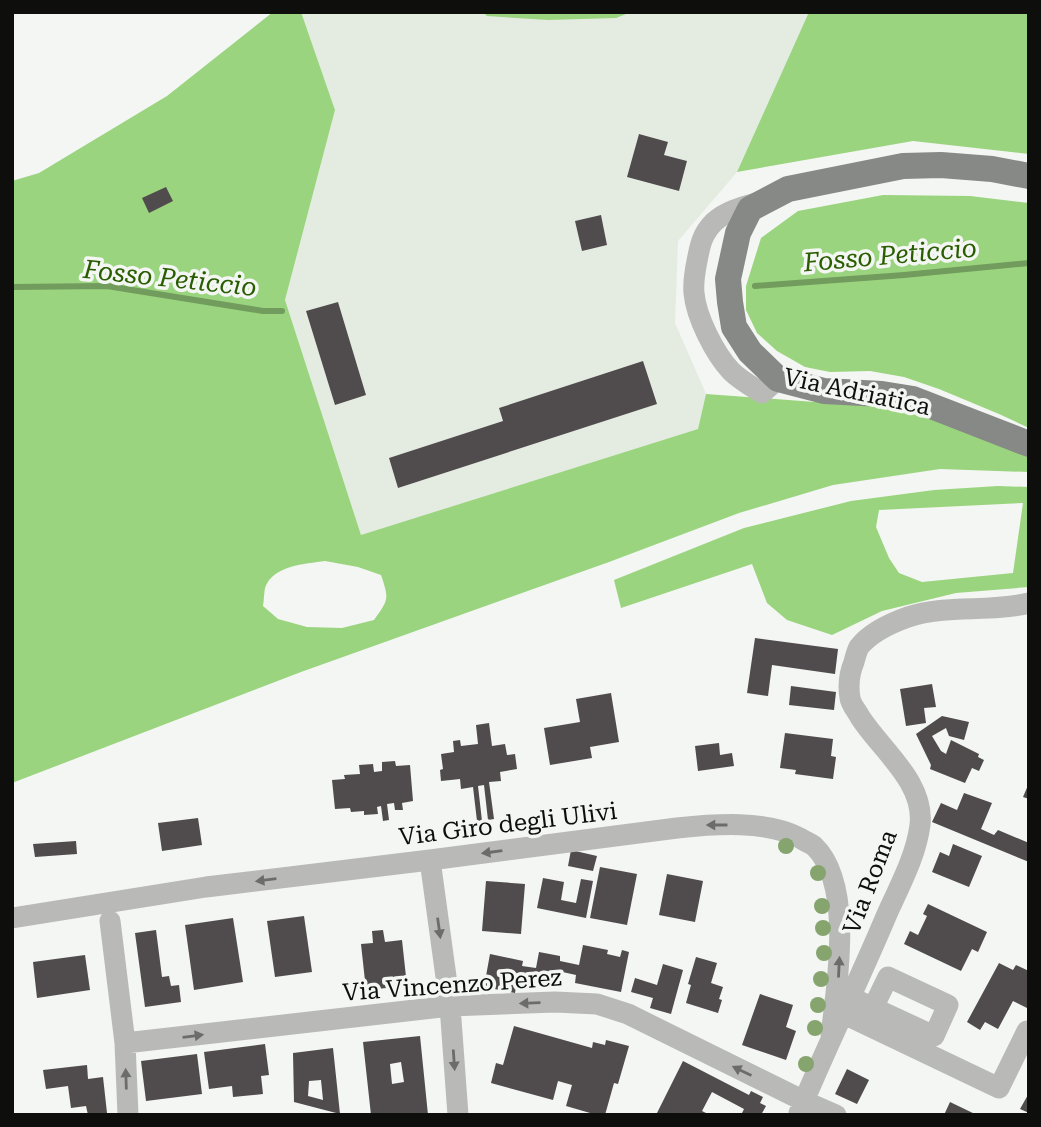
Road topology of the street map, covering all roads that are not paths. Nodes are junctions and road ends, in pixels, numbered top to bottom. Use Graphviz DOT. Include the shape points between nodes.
graph roads {
  1 [pos="1029,176"];
  2 [pos="1029,444"];
  3 [pos="1029,603"];
  4 [pos="430,860"];
  5 [pos="12,918"];
  6 [pos="110,920"];
  7 [pos="846,1005"];
  8 [pos="450,1006"];
  9 [pos="873,1008"];
  10 [pos="1027,1031"];
  11 [pos="831,1035"];
  12 [pos="125,1044"];
  13 [pos="801,1108"];
  14 [pos="128,1115"];
  15 [pos="458,1115"];
  16 [pos="836,1115"];
  1 -- 2 [label="main road, Via Adriatica" via="941,164 903,166 788,189 750,209 738,233 728,279 734,327 750,352 778,379 824,391 912,399"];
  3 -- 7 [label="street, Via Roma" via="948,609 910,617 877,630 859,648 849,674 850,701 918,796 920,821 917,845"];
  4 -- 5 [label="street, Via Giro degli Ulivi, one-way" via="206,887"];
  4 -- 8 [label="street, one-way"];
  11 -- 4 [label="street, Via Giro degli Ulivi, one-way" via="840,950 835,889 830,869 813,846 789,833 716,824"];
  6 -- 12 [label="street"];
  7 -- 9 [label="street"];
  7 -- 10 [label="street" via="999,1088"];
  7 -- 11 [label="street, Via Roma"];
  12 -- 8 [label="street, Via Vincenzo Perez, one-way"];
  13 -- 8 [label="street, Via Vincenzo Perez, one-way" via="628,1014 597,1004"];
  8 -- 15 [label="street, one-way"];
  11 -- 13 [label="street, Via Roma"];
  14 -- 12 [label="street, one-way"];
  13 -- 16 [label="street, Via Vincenzo Perez"];
}
